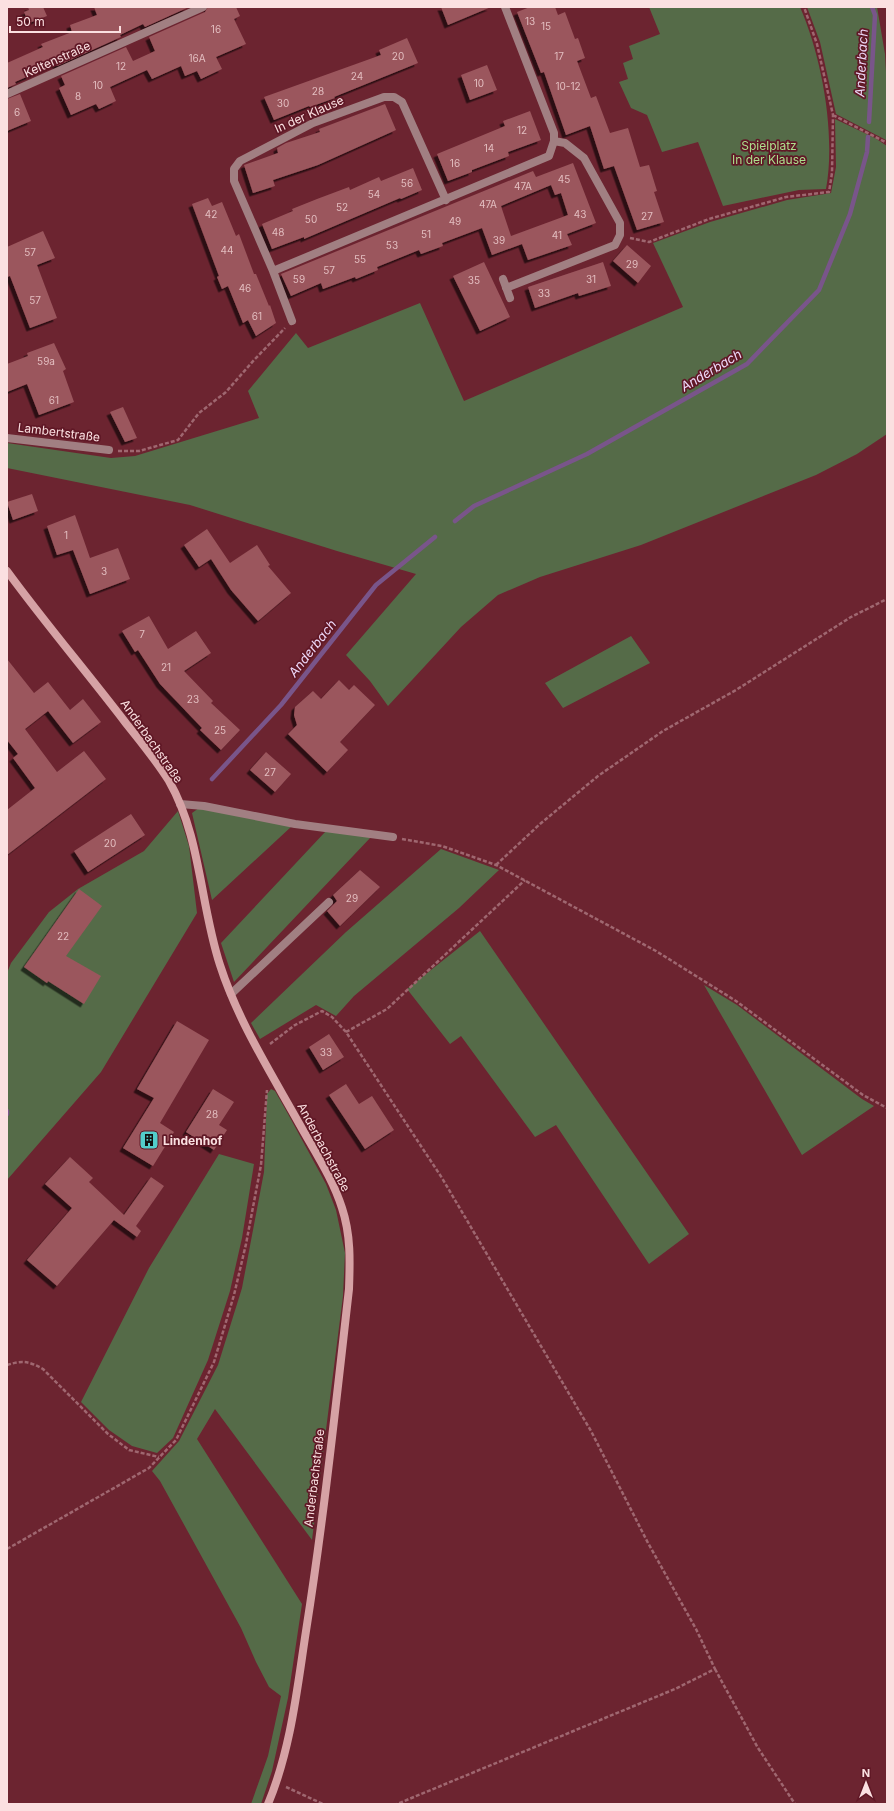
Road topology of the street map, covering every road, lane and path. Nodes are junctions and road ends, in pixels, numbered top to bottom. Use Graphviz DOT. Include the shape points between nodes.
graph roads {
  1 [pos="203,7"];
  2 [pos="504,7"];
  3 [pos="804,7"];
  4 [pos="7,94"];
  5 [pos="834,115"];
  6 [pos="554,141"];
  7 [pos="887,143"];
  8 [pos="446,200"];
  9 [pos="620,235"];
  10 [pos="274,271"];
  11 [pos="503,279"];
  12 [pos="506,288"];
  13 [pos="510,298"];
  14 [pos="292,321"];
  15 [pos="7,438"];
  16 [pos="109,450"];
  17 [pos="7,571"];
  18 [pos="887,600"];
  19 [pos="180,804"];
  20 [pos="393,837"];
  21 [pos="496,865"];
  22 [pos="525,880"];
  23 [pos="329,902"];
  24 [pos="231,994"];
  25 [pos="346,1032"];
  26 [pos="270,1044"];
  27 [pos="272,1076"];
  28 [pos="887,1108"];
  29 [pos="7,1365"];
  30 [pos="159,1457"];
  31 [pos="7,1549"];
  32 [pos="715,1669"];
  33 [pos="276,1785"];
  34 [pos="268,1804"];
  35 [pos="323,1804"];
  36 [pos="397,1804"];
  37 [pos="795,1804"];
  1 -- 4 [label="street, Keltenstraße"];
  2 -- 6 [label="street" via="554,133"];
  3 -- 5 [label="path" via="817,44"];
  5 -- 7 [label="path"];
  5 -- 9 [label="path" via="829,192 786,197 709,219 649,242"];
  6 -- 8 [label="street" via="549,156"];
  6 -- 9 [label="street" via="565,144 584,158 620,223"];
  8 -- 10 [label="street"];
  8 -- 10 [label="street, In der Klause" via="402,102 394,96 384,96 313,123 240,161 234,169 234,181"];
  9 -- 12 [label="street" via="615,244"];
  10 -- 14 [label="street, In der Klause"];
  11 -- 12 [label="street"];
  12 -- 13 [label="street"];
  14 -- 16 [label="path" via="226,392 199,413 178,440 139,451"];
  15 -- 16 [label="street, Lambertstraße"];
  17 -- 19 [label="main road, Anderbachstraße" via="151,756 168,780"];
  18 -- 21 [label="path" via="851,617 736,690 663,731 617,762 540,824"];
  19 -- 20 [label="street" via="204,806 295,824"];
  19 -- 24 [label="main road, Anderbachstraße" via="188,824 198,865 212,939"];
  20 -- 21 [label="path" via="442,846"];
  21 -- 22 [label="path"];
  22 -- 25 [label="path" via="387,1009"];
  22 -- 28 [label="path" via="705,980 863,1095"];
  23 -- 24 [label="street"];
  24 -- 27 [label="main road, Anderbachstraße"];
  25 -- 26 [label="path" via="332,1017 322,1011 295,1025"];
  25 -- 32 [label="path" via="442,1178 591,1431"];
  27 -- 30 [label="path" via="265,1094 261,1165 234,1295 214,1362 197,1399 176,1440"];
  27 -- 33 [label="main road, Anderbachstraße" via="332,1182 342,1209 350,1249 348,1297 314,1582 288,1738"];
  29 -- 30 [label="path" via="20,1361 43,1369 104,1430 128,1450"];
  30 -- 31 [label="path" via="149,1468"];
  32 -- 36 [label="path" via="676,1689"];
  32 -- 37 [label="path" via="758,1748"];
  33 -- 34 [label="main road, Anderbachstraße"];
  33 -- 35 [label="path" via="290,1788"];
}
